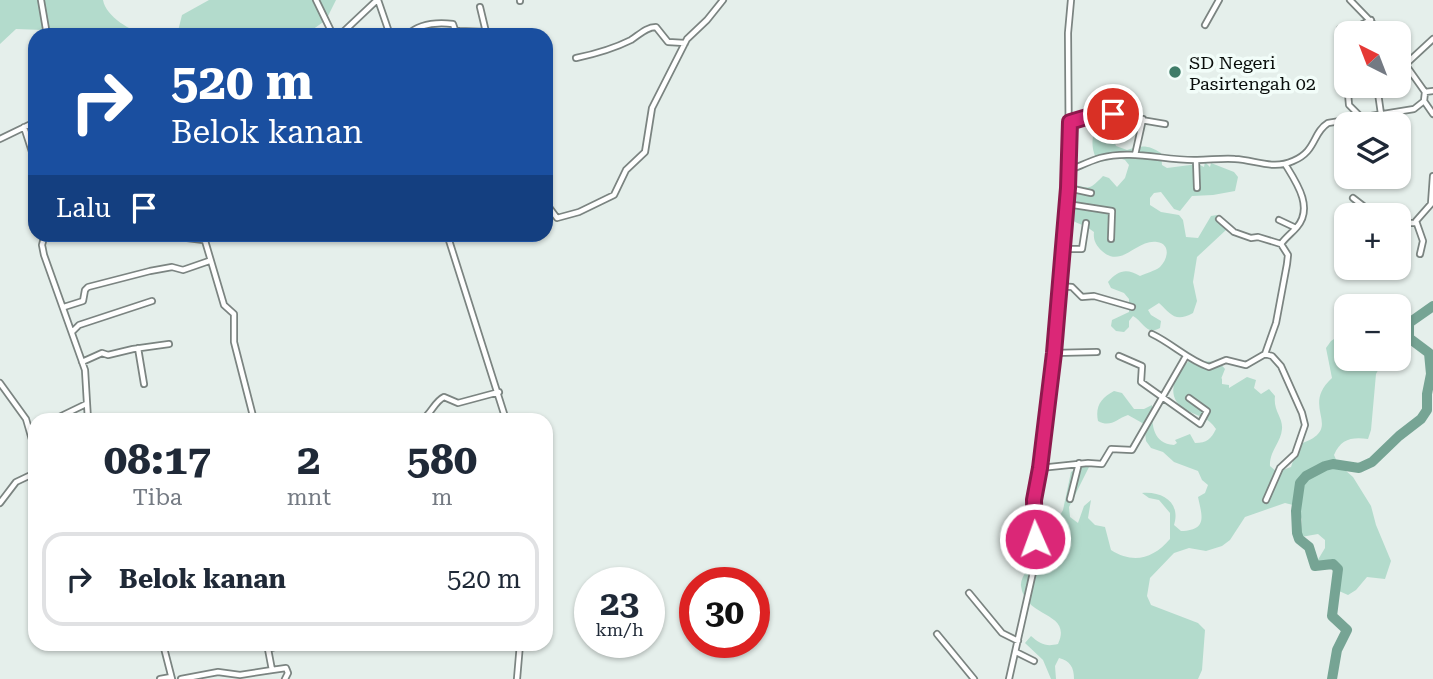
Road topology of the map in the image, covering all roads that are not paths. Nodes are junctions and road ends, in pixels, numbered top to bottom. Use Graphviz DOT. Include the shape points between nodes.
graph roads {
  1 [pos="41,0"];
  2 [pos="316,0"];
  3 [pos="377,0"];
  4 [pos="723,0"];
  5 [pos="1071,0"];
  6 [pos="1219,0"];
  7 [pos="1350,0"];
  8 [pos="480,8"];
  9 [pos="1371,20"];
  10 [pos="1205,25"];
  11 [pos="46,28"];
  12 [pos="330,28"];
  13 [pos="347,28"];
  14 [pos="387,28"];
  15 [pos="416,28"];
  16 [pos="456,28"];
  17 [pos="486,28"];
  18 [pos="1433,39"];
  19 [pos="685,43"];
  20 [pos="576,58"];
  21 [pos="1411,59"];
  22 [pos="1411,72"];
  23 [pos="1433,91"];
  24 [pos="1424,92"];
  25 [pos="1348,98"];
  26 [pos="1424,101"];
  27 [pos="1358,112"];
  28 [pos="1396,112"];
  29 [pos="1433,114"];
  30 [pos="1143,120"];
  31 [pos="1334,121"];
  32 [pos="1070,122"];
  33 [pos="1166,124"];
  34 [pos="28,125"];
  35 [pos="24,127"];
  36 [pos="0,139"];
  37 [pos="28,139"];
  38 [pos="1135,155"];
  39 [pos="1196,160"];
  40 [pos="1285,164"];
  41 [pos="1069,171"];
  42 [pos="1433,176"];
  43 [pos="1068,188"];
  44 [pos="1197,188"];
  45 [pos="1091,193"];
  46 [pos="1353,198"];
  47 [pos="1359,203"];
  48 [pos="1067,204"];
  49 [pos="553,213"];
  50 [pos="1219,219"];
  51 [pos="1279,220"];
  52 [pos="1086,223"];
  53 [pos="1411,223"];
  54 [pos="1416,223"];
  55 [pos="1296,228"];
  56 [pos="1111,239"];
  57 [pos="43,242"];
  58 [pos="204,242"];
  59 [pos="449,242"];
  60 [pos="1282,244"];
  61 [pos="1062,249"];
  62 [pos="1419,254"];
  63 [pos="209,261"];
  64 [pos="1058,286"];
  65 [pos="152,301"];
  66 [pos="64,307"];
  67 [pos="1132,307"];
  68 [pos="72,332"];
  69 [pos="1152,334"];
  70 [pos="169,344"];
  71 [pos="138,348"];
  72 [pos="1097,352"];
  73 [pos="1054,353"];
  74 [pos="1265,354"];
  75 [pos="1119,356"];
  76 [pos="1186,356"];
  77 [pos="82,362"];
  78 [pos="0,383"];
  79 [pos="144,384"];
  80 [pos="499,393"];
  81 [pos="1161,396"];
  82 [pos="1189,398"];
  83 [pos="86,404"];
  84 [pos="67,413"];
  85 [pos="88,413"];
  86 [pos="252,413"];
  87 [pos="431,413"];
  88 [pos="504,413"];
  89 [pos="28,422"];
  90 [pos="1079,463"];
  91 [pos="1040,468"];
  92 [pos="28,476"];
  93 [pos="1070,499"];
  94 [pos="1266,500"];
  95 [pos="0,503"];
  96 [pos="970,593"];
  97 [pos="937,634"];
  98 [pos="1018,640"];
  99 [pos="165,651"];
  100 [pos="268,651"];
  101 [pos="519,651"];
  102 [pos="1016,652"];
  103 [pos="1034,661"];
  104 [pos="272,670"];
  105 [pos="172,678"];
  106 [pos="160,679"];
  107 [pos="181,679"];
  108 [pos="285,679"];
  109 [pos="517,679"];
  110 [pos="974,679"];
  111 [pos="1009,679"];
  1 -- 11 [label="street"];
  2 -- 12 [label="street"];
  3 -- 13 [label="street"];
  3 -- 14 [label="street"];
  4 -- 19 [label="street"];
  5 -- 32 [label="street"];
  6 -- 10 [label="street"];
  7 -- 9 [label="street"];
  8 -- 17 [label="street"];
  15 -- 16 [label="street" via="438,23"];
  18 -- 21 [label="street"];
  19 -- 20 [label="street" via="668,42 653,26 608,50"];
  19 -- 49 [label="street" via="652,108 645,152 626,170 614,195 579,212 557,218"];
  22 -- 24 [label="street"];
  23 -- 24 [label="street"];
  24 -- 26 [label="street"];
  25 -- 27 [label="street"];
  26 -- 28 [label="street"];
  26 -- 29 [label="street"];
  30 -- 32 [label="street" via="1100,113"];
  30 -- 33 [label="street"];
  30 -- 38 [label="street"];
  31 -- 40 [label="street" via="1320,129 1300,158"];
  32 -- 41 [label="street"];
  34 -- 35 [label="street"];
  35 -- 36 [label="street"];
  35 -- 37 [label="street"];
  38 -- 39 [label="street"];
  38 -- 41 [label="street" via="1100,158"];
  39 -- 40 [label="street"];
  39 -- 44 [label="street"];
  40 -- 55 [label="street" via="1303,201 1302,219"];
  41 -- 43 [label="street"];
  42 -- 54 [label="street" via="1431,204"];
  43 -- 45 [label="street"];
  43 -- 48 [label="street"];
  46 -- 47 [label="street"];
  48 -- 56 [label="street" via="1115,211"];
  48 -- 61 [label="street"];
  50 -- 60 [label="street" via="1251,239"];
  51 -- 55 [label="street"];
  52 -- 61 [label="street" via="1082,249"];
  53 -- 54 [label="street"];
  54 -- 62 [label="street" via="1423,241"];
  55 -- 60 [label="street"];
  57 -- 66 [label="street"];
  58 -- 63 [label="street"];
  59 -- 80 [label="street"];
  60 -- 74 [label="street" via="1287,264"];
  61 -- 64 [label="street"];
  63 -- 66 [label="street" via="89,287 83,301"];
  63 -- 86 [label="street" via="224,305 234,315 234,342"];
  64 -- 67 [label="street" via="1072,287 1082,297"];
  64 -- 73 [label="street"];
  65 -- 68 [label="street" via="79,325"];
  66 -- 68 [label="street"];
  68 -- 77 [label="street"];
  69 -- 76 [label="street"];
  70 -- 71 [label="street"];
  71 -- 77 [label="street" via="102,353"];
  71 -- 79 [label="street"];
  72 -- 73 [label="street"];
  73 -- 91 [label="street"];
  74 -- 76 [label="street" via="1246,365 1226,360 1211,367"];
  74 -- 94 [label="street" via="1281,366 1305,425 1296,454 1280,468"];
  75 -- 81 [label="street" via="1142,366 1141,382"];
  76 -- 81 [label="street"];
  77 -- 83 [label="street"];
  78 -- 89 [label="street"];
  80 -- 87 [label="street" via="458,403 444,397"];
  80 -- 88 [label="street"];
  81 -- 82 [label="street" via="1200,424 1207,411"];
  81 -- 90 [label="street" via="1132,450 1111,449 1102,464"];
  83 -- 84 [label="street"];
  83 -- 85 [label="street"];
  90 -- 91 [label="street"];
  90 -- 93 [label="street"];
  91 -- 98 [label="street" via="1033,510 1036,559"];
  92 -- 95 [label="street" via="16,482"];
  96 -- 98 [label="street" via="1002,633"];
  97 -- 110 [label="street"];
  98 -- 102 [label="street"];
  99 -- 105 [label="street"];
  100 -- 104 [label="street"];
  101 -- 109 [label="street"];
  102 -- 103 [label="street"];
  102 -- 111 [label="street"];
  104 -- 107 [label="street"];
  104 -- 108 [label="street" via="286,668"];
  105 -- 106 [label="street"];
}
